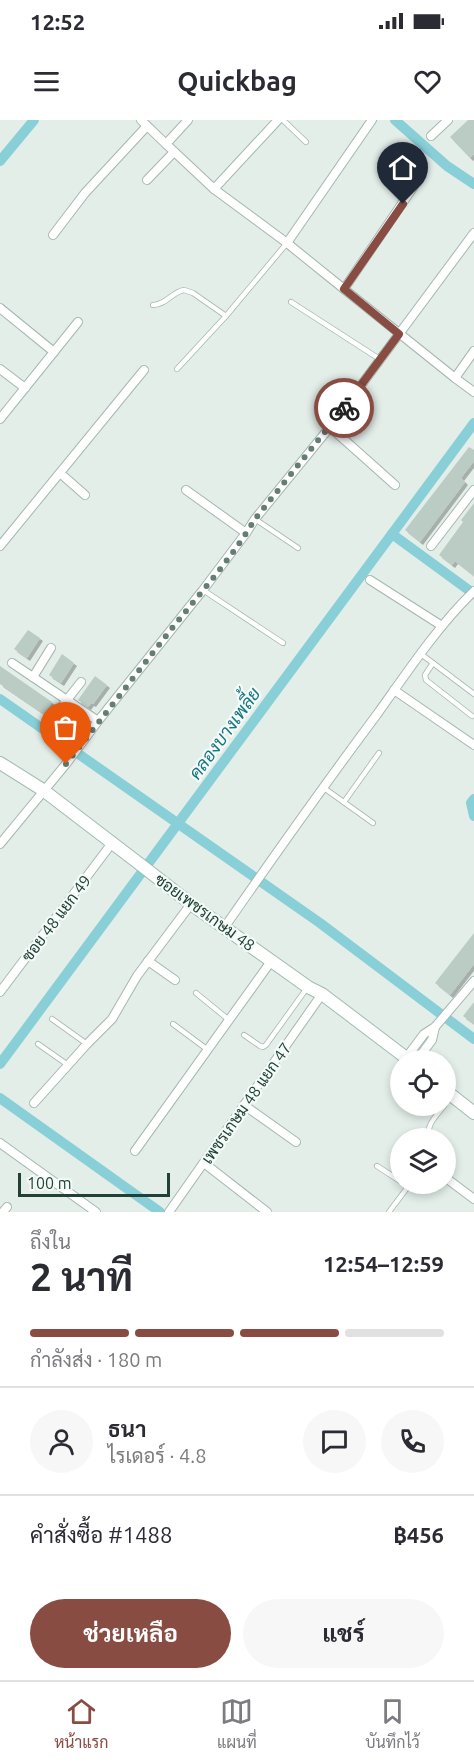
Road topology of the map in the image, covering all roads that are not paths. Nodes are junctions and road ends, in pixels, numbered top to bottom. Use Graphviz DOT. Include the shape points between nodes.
graph roads {
  1 [pos="188,120"];
  2 [pos="278,120"];
  3 [pos="283,120"];
  4 [pos="372,120"];
  5 [pos="448,120"];
  6 [pos="144,123"];
  7 [pos="431,135"];
  8 [pos="306,142"];
  9 [pos="166,144"];
  10 [pos="174,152"];
  11 [pos="147,180"];
  12 [pos="414,186"];
  13 [pos="214,189"];
  14 [pos="474,233"];
  15 [pos="53,235"];
  16 [pos="287,243"];
  17 [pos="344,289"];
  18 [pos="291,302"];
  19 [pos="153,305"];
  20 [pos="0,308"];
  21 [pos="226,316"];
  22 [pos="78,322"];
  23 [pos="399,334"];
  24 [pos="474,351"];
  25 [pos="54,352"];
  26 [pos="381,360"];
  27 [pos="0,369"];
  28 [pos="177,369"];
  29 [pos="144,370"];
  30 [pos="455,378"];
  31 [pos="24,388"];
  32 [pos="474,392"];
  33 [pos="0,418"];
  34 [pos="330,427"];
  35 [pos="60,473"];
  36 [pos="395,485"];
  37 [pos="186,490"];
  38 [pos="474,490"];
  39 [pos="85,495"];
  40 [pos="255,519"];
  41 [pos="246,533"];
  42 [pos="0,546"];
  43 [pos="431,546"];
  44 [pos="298,548"];
  45 [pos="370,580"];
  46 [pos="203,590"];
  47 [pos="474,591"];
  48 [pos="442,626"];
  49 [pos="283,643"];
  50 [pos="51,648"];
  51 [pos="420,654"];
  52 [pos="12,663"];
  53 [pos="433,663"];
  54 [pos="33,677"];
  55 [pos="81,682"];
  56 [pos="394,690"];
  57 [pos="474,694"];
  58 [pos="67,700"];
  59 [pos="472,716"];
  60 [pos="98,721"];
  61 [pos="48,724"];
  62 [pos="474,745"];
  63 [pos="379,753"];
  64 [pos="0,763"];
  65 [pos="323,787"];
  66 [pos="43,790"];
  67 [pos="344,802"];
  68 [pos="373,823"];
  69 [pos="112,843"];
  70 [pos="0,844"];
  71 [pos="190,904"];
  72 [pos="224,928"];
  73 [pos="272,960"];
  74 [pos="148,961"];
  75 [pos="175,980"];
  76 [pos="474,981"];
  77 [pos="308,987"];
  78 [pos="0,992"];
  79 [pos="196,993"];
  80 [pos="322,994"];
  81 [pos="52,1019"];
  82 [pos="230,1020"];
  83 [pos="172,1024"];
  84 [pos="244,1035"];
  85 [pos="38,1044"];
  86 [pos="87,1044"];
  87 [pos="208,1050"];
  88 [pos="398,1050"];
  89 [pos="416,1050"];
  90 [pos="68,1065"];
  91 [pos="34,1103"];
  92 [pos="456,1104"];
  93 [pos="244,1105"];
  94 [pos="474,1113"];
  95 [pos="296,1142"];
  96 [pos="0,1143"];
  97 [pos="135,1151"];
  98 [pos="204,1163"];
  99 [pos="376,1166"];
  100 [pos="390,1174"];
  101 [pos="456,1186"];
  102 [pos="400,1194"];
  103 [pos="474,1199"];
  104 [pos="96,1212"];
  105 [pos="169,1212"];
  106 [pos="267,1212"];
  107 [pos="389,1212"];
  1 -- 9 [label="street"];
  2 -- 13 [label="street"];
  3 -- 8 [label="lane"];
  4 -- 16 [label="street"];
  5 -- 7 [label="street"];
  6 -- 9 [label="street"];
  6 -- 15 [label="street"];
  9 -- 10 [label="street"];
  10 -- 11 [label="street"];
  10 -- 13 [label="street"];
  12 -- 17 [label="street"];
  13 -- 16 [label="street"];
  14 -- 23 [label="street"];
  16 -- 17 [label="street"];
  16 -- 21 [label="lane"];
  17 -- 23 [label="street"];
  18 -- 26 [label="lane"];
  19 -- 21 [label="lane" via="184,290"];
  20 -- 25 [label="street"];
  21 -- 28 [label="lane"];
  22 -- 25 [label="street"];
  23 -- 26 [label="street"];
  23 -- 30 [label="street"];
  24 -- 30 [label="street"];
  25 -- 31 [label="street"];
  26 -- 34 [label="street"];
  27 -- 31 [label="street"];
  29 -- 35 [label="street"];
  30 -- 32 [label="street"];
  31 -- 33 [label="street"];
  34 -- 36 [label="street"];
  34 -- 40 [label="street"];
  35 -- 39 [label="street"];
  35 -- 42 [label="street"];
  37 -- 41 [label="street"];
  38 -- 43 [label="street"];
  40 -- 41 [label="street"];
  40 -- 44 [label="lane"];
  41 -- 46 [label="street"];
  45 -- 48 [label="street"];
  46 -- 49 [label="lane"];
  46 -- 60 [label="street"];
  47 -- 48 [label="street"];
  48 -- 51 [label="street"];
  50 -- 54 [label="street"];
  51 -- 53 [label="lane"];
  51 -- 56 [label="street"];
  52 -- 54 [label="street"];
  53 -- 57 [label="lane"];
  53 -- 59 [label="lane" via="426,680"];
  54 -- 58 [label="street"];
  55 -- 58 [label="street"];
  56 -- 62 [label="street"];
  56 -- 65 [label="street"];
  58 -- 60 [label="street"];
  58 -- 61 [label="street"];
  60 -- 66 [label="street"];
  63 -- 67 [label="lane"];
  64 -- 66 [label="street, ซอยเพชรเกษม 48"];
  65 -- 67 [label="lane"];
  65 -- 72 [label="street"];
  66 -- 69 [label="street, ซอยเพชรเกษม 48"];
  66 -- 70 [label="street"];
  67 -- 68 [label="lane"];
  69 -- 71 [label="street, ซอยเพชรเกษม 48"];
  69 -- 78 [label="street, ซอย 48 แยก 49"];
  71 -- 72 [label="street, ซอยเพชรเกษม 48"];
  71 -- 74 [label="street"];
  72 -- 73 [label="street, ซอยเพชรเกษม 48"];
  73 -- 77 [label="street, ซอยเพชรเกษม 48"];
  73 -- 82 [label="street"];
  74 -- 75 [label="street"];
  74 -- 86 [label="street" via="120,1007"];
  76 -- 89 [label="street" via="435,1027 424,1034"];
  77 -- 80 [label="street, ซอยเพชรเกษม 48"];
  77 -- 84 [label="lane" via="266,1045 260,1046"];
  79 -- 82 [label="lane"];
  80 -- 88 [label="street, ซอยเพชรเกษม 48"];
  80 -- 93 [label="street, เพชรเกษม 48 แยก 47"];
  81 -- 86 [label="lane"];
  82 -- 87 [label="street"];
  83 -- 87 [label="lane"];
  85 -- 90 [label="lane"];
  86 -- 90 [label="street"];
  87 -- 97 [label="street"];
  90 -- 91 [label="street"];
  92 -- 94 [label="street"];
  93 -- 95 [label="street"];
  93 -- 98 [label="street, เพชรเกษม 48 แยก 47"];
  96 -- 104 [label="street"];
  98 -- 105 [label="street, เพชรเกษม 48 แยก 47"];
  98 -- 106 [label="street"];
  99 -- 100 [label="lane"];
  101 -- 103 [label="street"];
  102 -- 107 [label="lane"];
}
